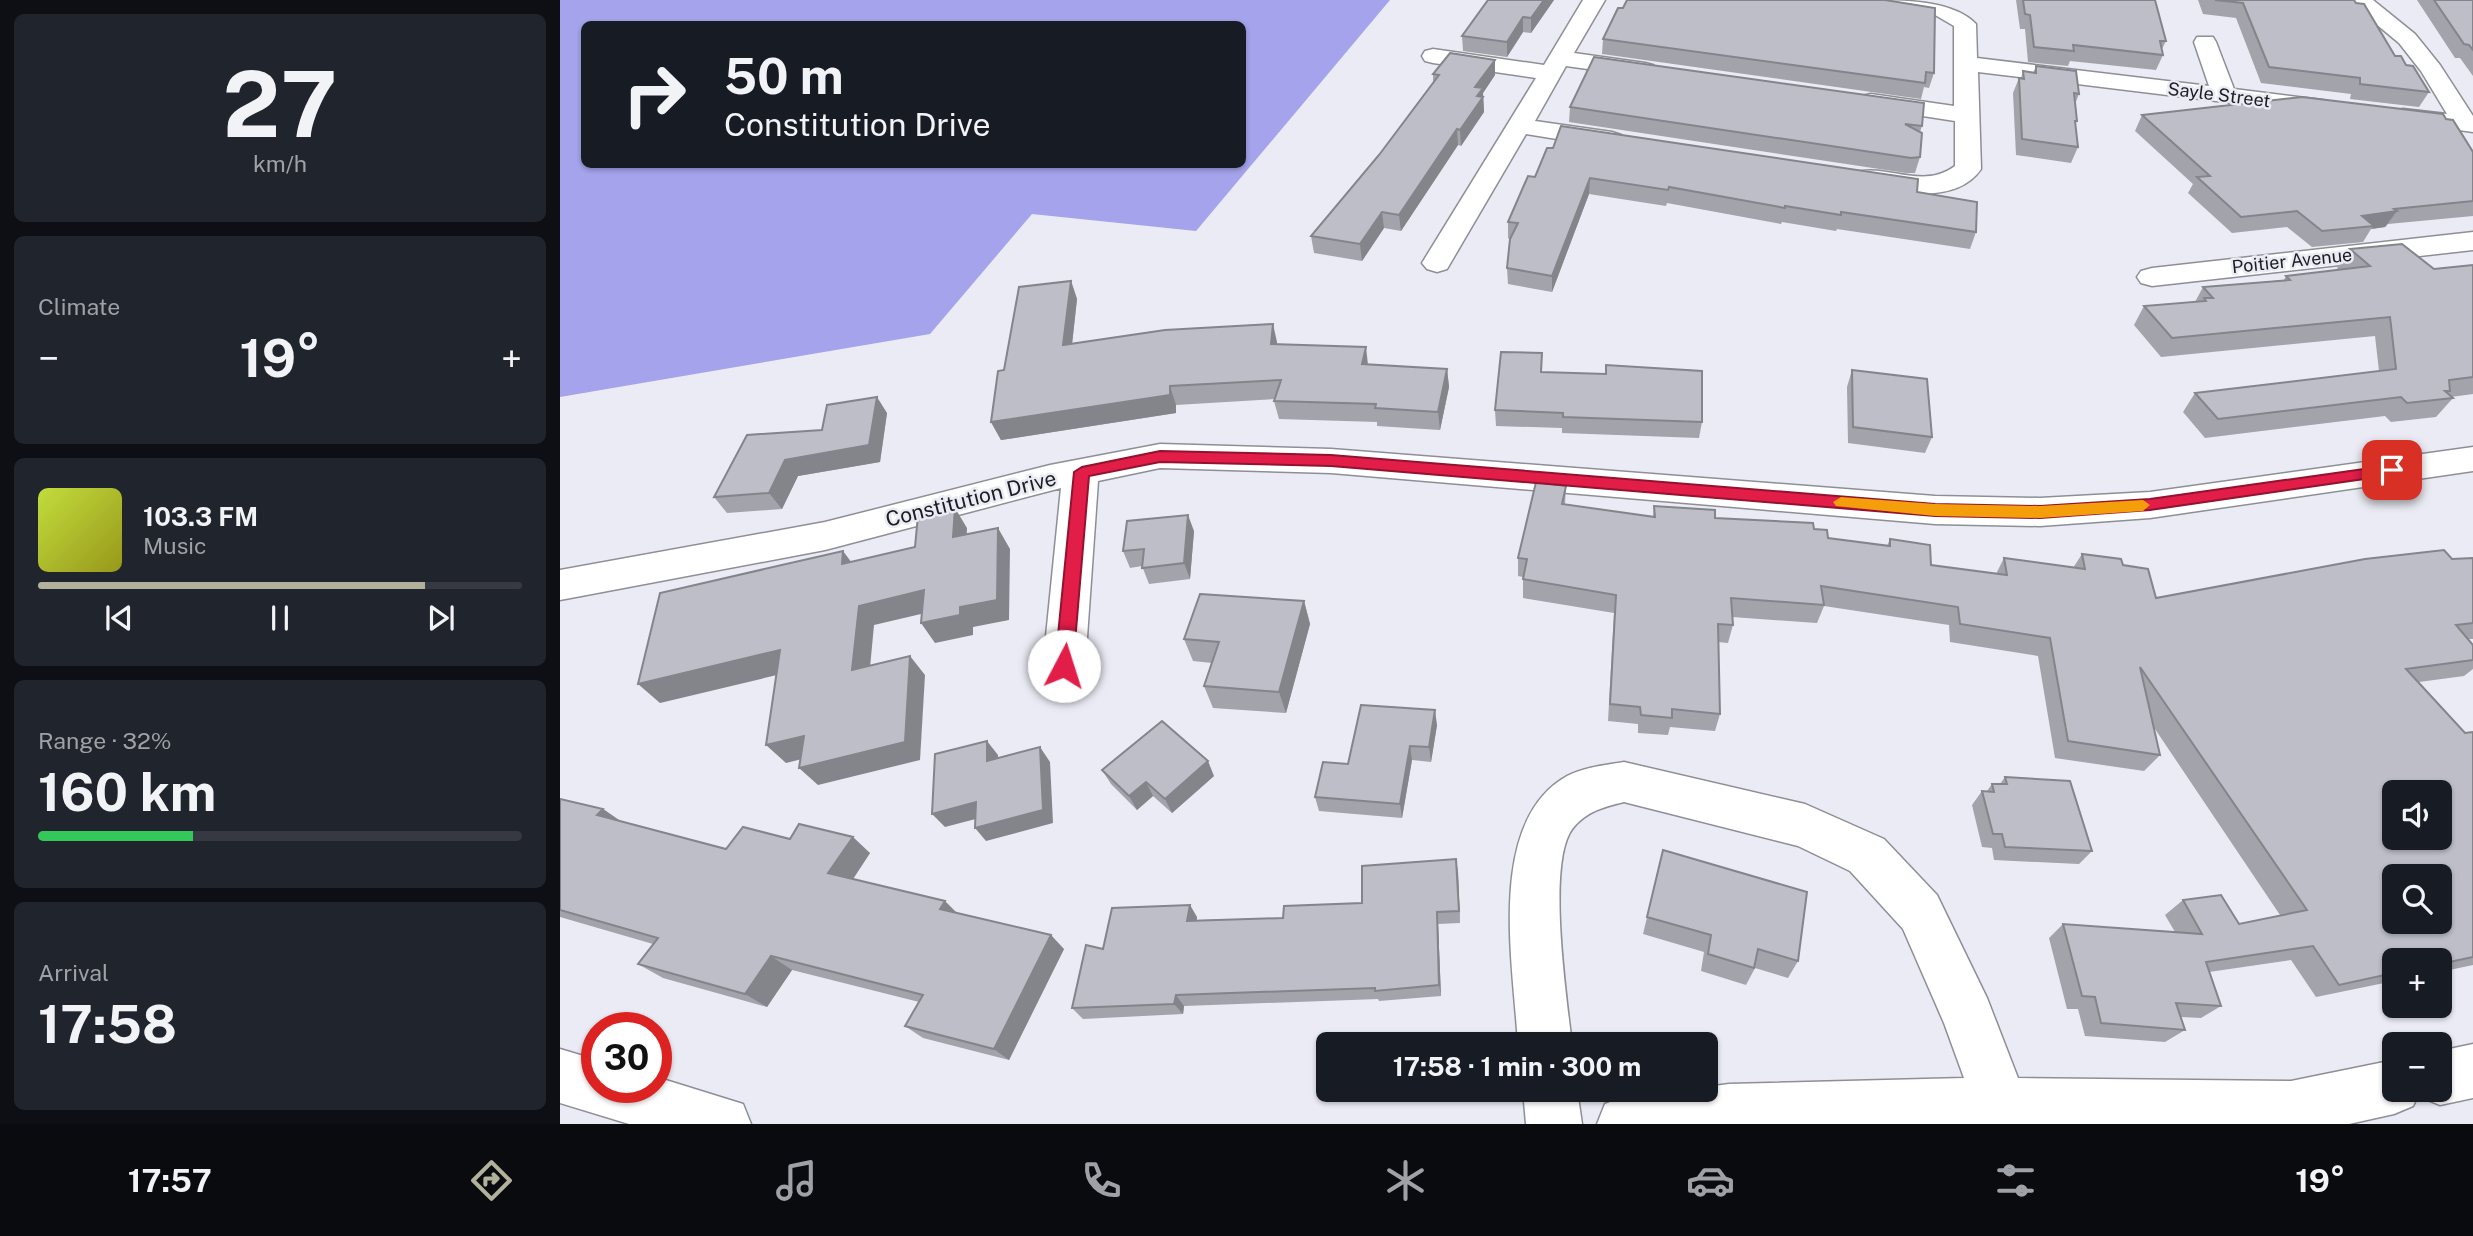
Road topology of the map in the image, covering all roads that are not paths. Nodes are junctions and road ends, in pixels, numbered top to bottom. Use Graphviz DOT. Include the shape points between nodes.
graph roads {
  1 [pos="1594,0"];
  2 [pos="1879,0"];
  3 [pos="2358,0"];
  4 [pos="2205,42"];
  5 [pos="1433,56"];
  6 [pos="1966,64"];
  7 [pos="1556,65"];
  8 [pos="1669,73"];
  9 [pos="2225,96"];
  10 [pos="1845,98"];
  11 [pos="2345,109"];
  12 [pos="2385,114"];
  13 [pos="1967,115"];
  14 [pos="2469,123"];
  15 [pos="1521,126"];
  16 [pos="1631,142"];
  17 [pos="1837,174"];
  18 [pos="2473,241"];
  19 [pos="1437,263"];
  20 [pos="2152,277"];
  21 [pos="2473,459"];
  22 [pos="1082,472"];
  23 [pos="560,585"];
  24 [pos="1064,666"];
  25 [pos="1544,1032"];
  26 [pos="2473,1071"];
  27 [pos="2452,1075"];
  28 [pos="560,1076"];
  29 [pos="581,1082"];
  30 [pos="2382,1090"];
  31 [pos="1551,1102"];
  32 [pos="651,1103"];
  33 [pos="2001,1105"];
  34 [pos="723,1124"];
  35 [pos="1554,1124"];
  36 [pos="1625,1124"];
  1 -- 7 [label="street"];
  2 -- 6 [label="street" via="1936,8 1960,18 1965,24"];
  3 -- 14 [label="street" via="2402,30 2424,54"];
  4 -- 9 [label="street"];
  5 -- 7 [label="street"];
  6 -- 9 [label="street, Sayle Street"];
  6 -- 13 [label="street"];
  7 -- 8 [label="street"];
  7 -- 15 [label="street"];
  9 -- 11 [label="street, Sayle Street"];
  10 -- 13 [label="street"];
  12 -- 14 [label="street"];
  13 -- 17 [label="street" via="1968,169 1959,177 1931,185"];
  15 -- 16 [label="street"];
  15 -- 19 [label="street"];
  18 -- 20 [label="street, Poitier Avenue"];
  21 -- 22 [label="street, Constitution Drive" via="2150,505 2040,512 1935,510 1331,461 1160,456"];
  22 -- 23 [label="street, Constitution Drive" via="825,536"];
  22 -- 24 [label="street"];
  25 -- 33 [label="street" via="1534,902 1536,869 1552,817 1583,791 1624,782 1805,826 1867,856 1920,912 1968,1017"];
  26 -- 27 [label="street"];
  28 -- 29 [label="street"];
  30 -- 33 [label="street" via="2291,1109"];
  31 -- 35 [label="street"];
  32 -- 34 [label="street"];
  33 -- 36 [label="street" via="1729,1112"];
}
